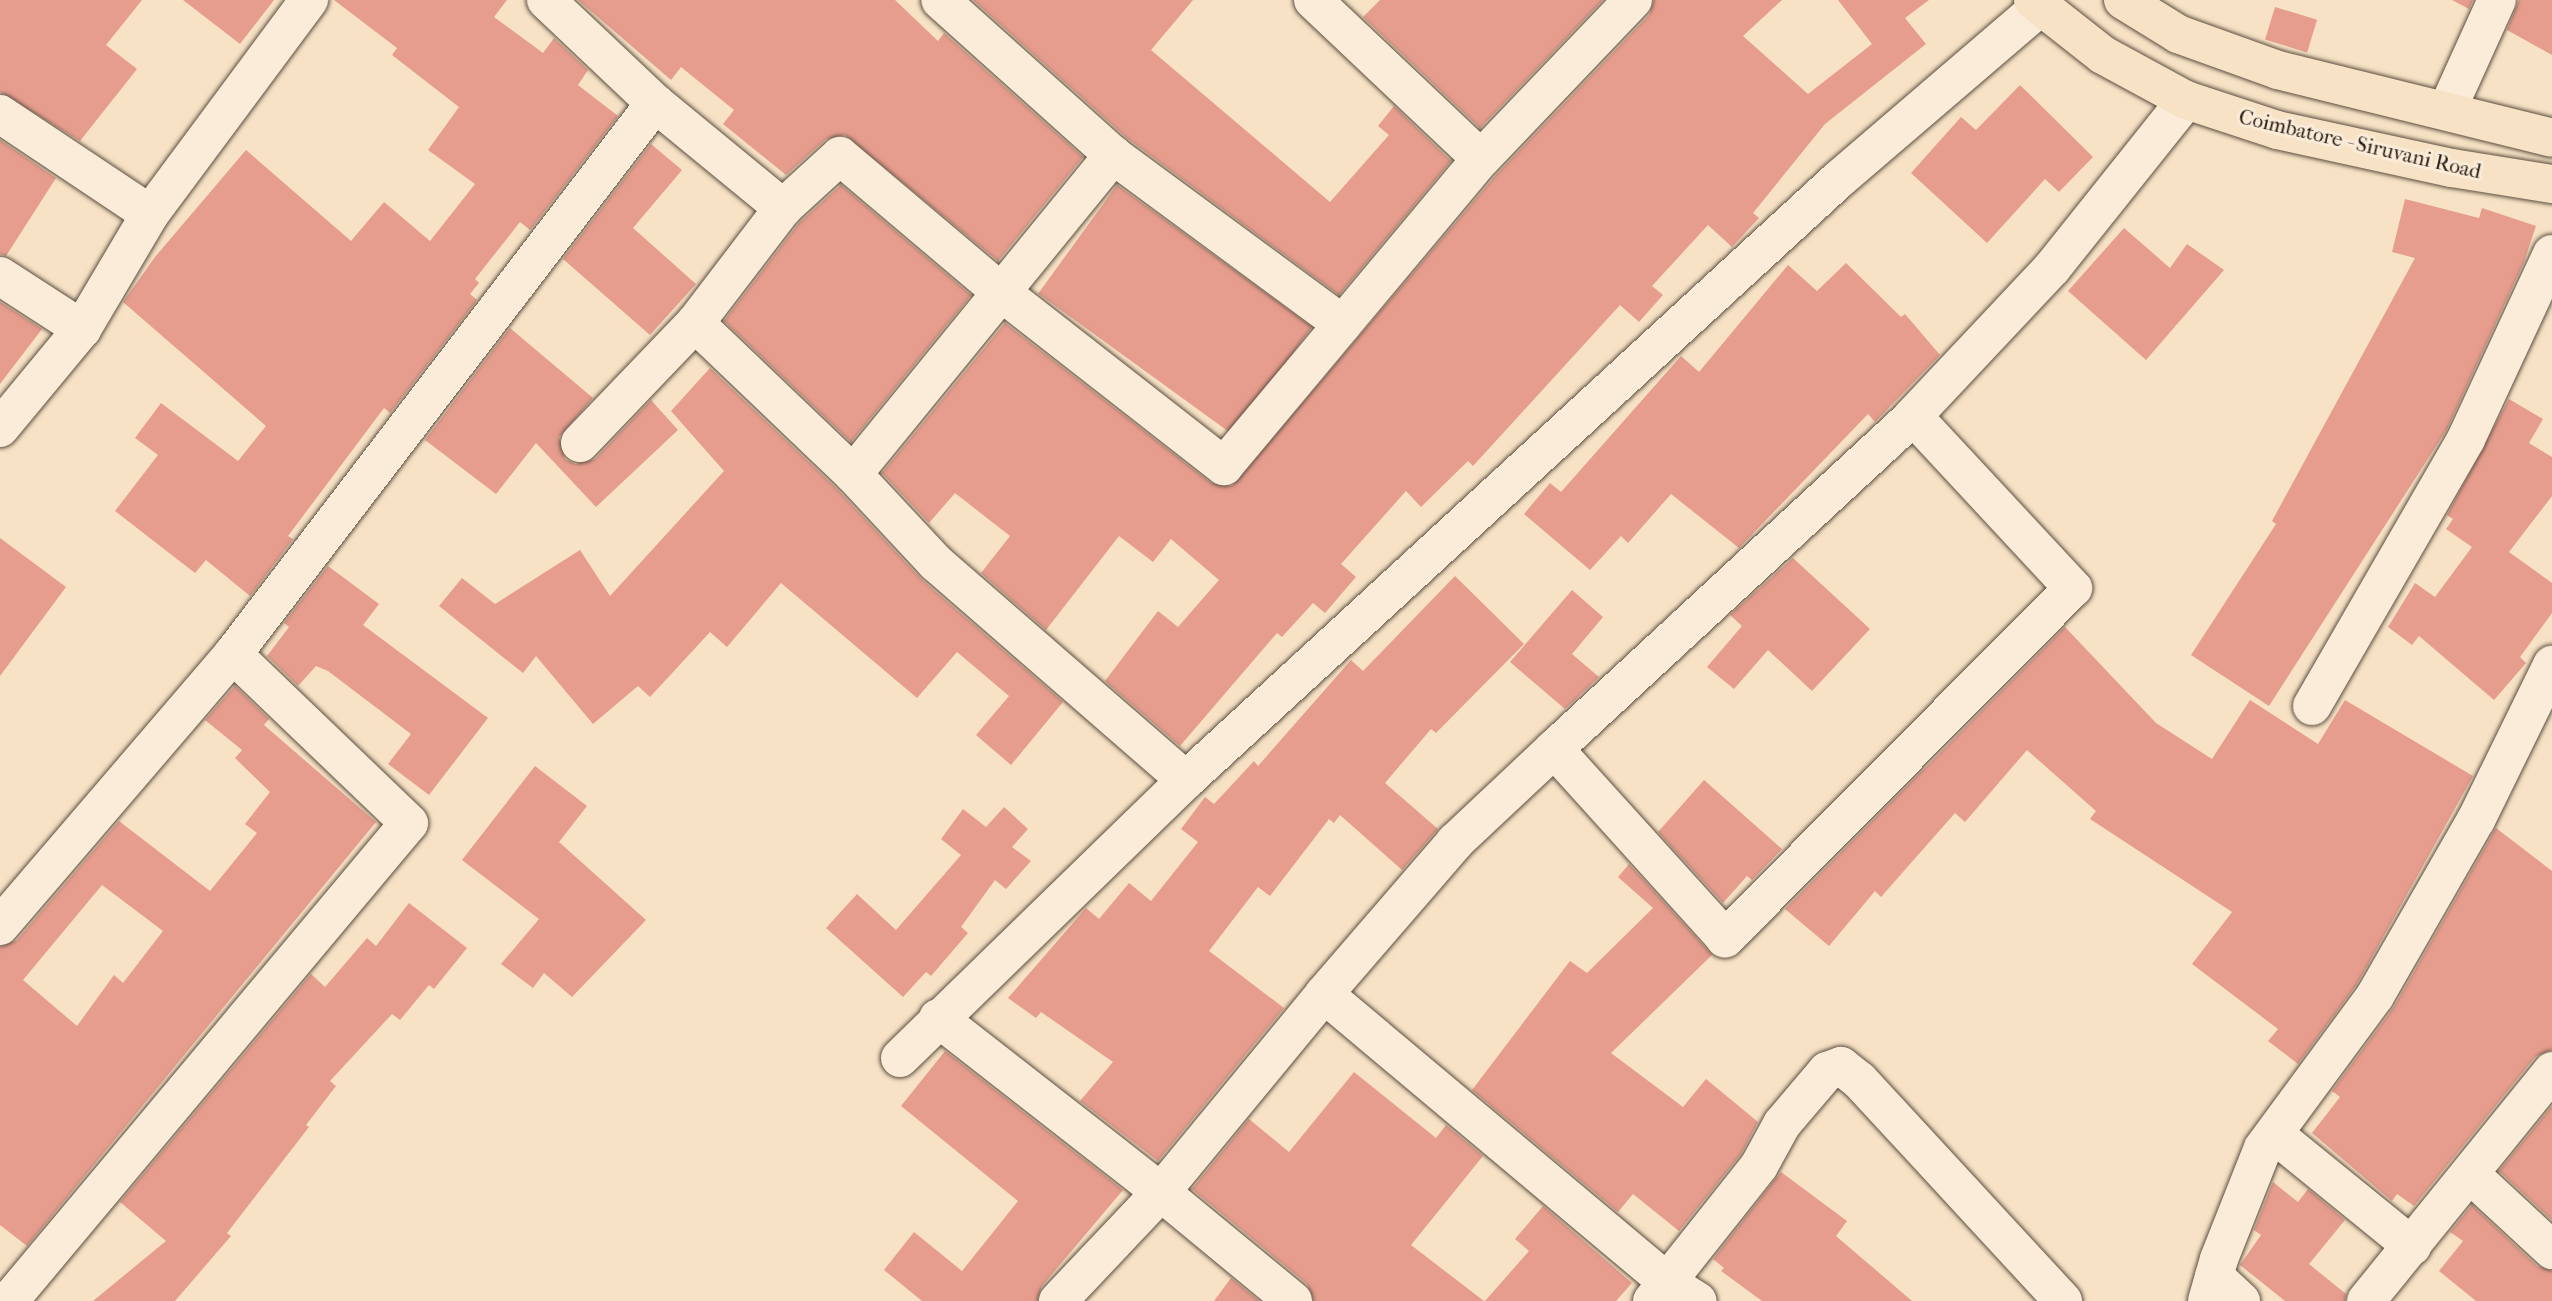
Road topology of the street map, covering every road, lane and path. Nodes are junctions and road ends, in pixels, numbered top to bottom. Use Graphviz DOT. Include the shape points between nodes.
graph roads {
  1 [pos="309,0"];
  2 [pos="546,0"];
  3 [pos="940,0"];
  4 [pos="1312,0"];
  5 [pos="1633,0"];
  6 [pos="2123,0"];
  7 [pos="2497,0"];
  8 [pos="2036,4"];
  9 [pos="2186,100"];
  10 [pos="655,103"];
  11 [pos="2447,110"];
  12 [pos="0,114"];
  13 [pos="2552,138"];
  14 [pos="1113,155"];
  15 [pos="1481,159"];
  16 [pos="2552,184"];
  17 [pos="783,208"];
  18 [pos="150,215"];
  19 [pos="2552,254"];
  20 [pos="0,275"];
  21 [pos="1001,292"];
  22 [pos="695,323"];
  23 [pos="1342,324"];
  24 [pos="82,329"];
  25 [pos="1913,416"];
  26 [pos="0,428"];
  27 [pos="580,443"];
  28 [pos="853,474"];
  29 [pos="233,653"];
  30 [pos="2552,665"];
  31 [pos="2312,706"];
  32 [pos="1554,749"];
  33 [pos="1186,780"];
  34 [pos="0,926"];
  35 [pos="1324,994"];
  36 [pos="938,1018"];
  37 [pos="900,1058"];
  38 [pos="2552,1071"];
  39 [pos="2274,1134"];
  40 [pos="2470,1174"];
  41 [pos="1161,1192"];
  42 [pos="2412,1246"];
  43 [pos="2552,1250"];
  44 [pos="2221,1292"];
  45 [pos="1672,1295"];
  46 [pos="9,1301"];
  47 [pos="1058,1301"];
  48 [pos="1293,1301"];
  49 [pos="2063,1301"];
  50 [pos="2366,1301"];
  1 -- 18 [label="street"];
  2 -- 10 [label="street"];
  3 -- 14 [label="street"];
  4 -- 15 [label="street"];
  5 -- 15 [label="street"];
  6 -- 11 [label="main road" via="2178,34 2278,70"];
  7 -- 11 [label="street"];
  8 -- 9 [label="main road, Coimbatore - Siruvani Road" via="2103,55"];
  8 -- 33 [label="street" via="1838,180"];
  9 -- 16 [label="main road, Coimbatore - Siruvani Road" via="2277,130 2452,168"];
  9 -- 25 [label="street" via="2052,268"];
  10 -- 17 [label="street"];
  10 -- 29 [label="street"];
  11 -- 13 [label="main road"];
  12 -- 18 [label="street"];
  14 -- 21 [label="street"];
  14 -- 23 [label="street"];
  15 -- 23 [label="street"];
  17 -- 21 [label="street" via="841,156"];
  17 -- 22 [label="street"];
  18 -- 24 [label="street"];
  19 -- 31 [label="street" via="2466,439"];
  20 -- 24 [label="street"];
  21 -- 23 [label="street" via="1224,466"];
  21 -- 28 [label="street"];
  22 -- 27 [label="street"];
  22 -- 28 [label="street"];
  24 -- 26 [label="street"];
  25 -- 32 [label="street"];
  25 -- 32 [label="street" via="2073,588 1725,938"];
  28 -- 33 [label="street" via="936,563"];
  29 -- 34 [label="street"];
  29 -- 46 [label="street" via="409,823"];
  30 -- 39 [label="street" via="2476,820 2375,996"];
  32 -- 35 [label="street" via="1455,842"];
  33 -- 36 [label="street"];
  35 -- 41 [label="street"];
  35 -- 45 [label="street"];
  36 -- 37 [label="street"];
  36 -- 41 [label="street"];
  38 -- 40 [label="street"];
  39 -- 42 [label="street"];
  39 -- 44 [label="street" via="2263,1148"];
  40 -- 42 [label="street"];
  40 -- 43 [label="street"];
  41 -- 47 [label="street"];
  41 -- 48 [label="street"];
  42 -- 50 [label="street"];
  45 -- 49 [label="street" via="1782,1124 1827,1071 1841,1066"];
}
